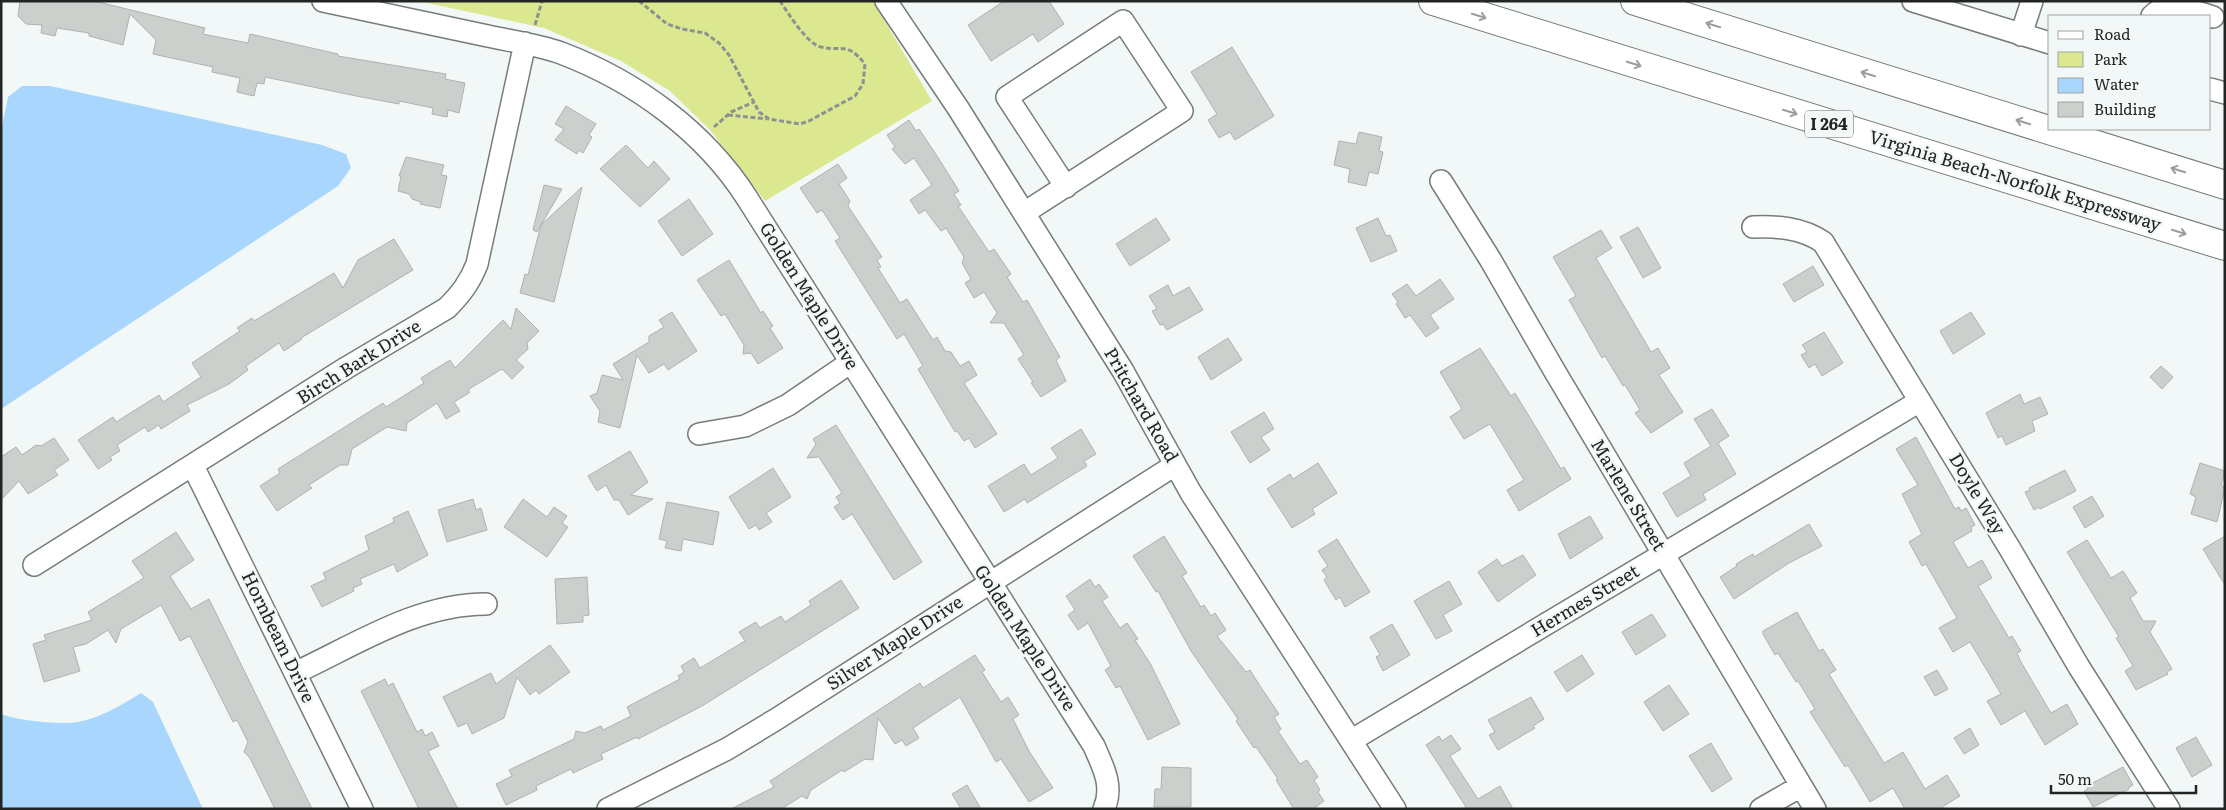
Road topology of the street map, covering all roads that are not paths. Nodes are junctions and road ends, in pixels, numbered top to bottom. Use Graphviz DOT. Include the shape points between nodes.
graph roads {
  1 [pos="323,1"];
  2 [pos="886,1"];
  3 [pos="1433,1"];
  4 [pos="1635,1"];
  5 [pos="1913,1"];
  6 [pos="2032,1"];
  7 [pos="2153,15"];
  8 [pos="2206,15"];
  9 [pos="2021,35"];
  10 [pos="2048,42"];
  11 [pos="525,43"];
  12 [pos="2211,89"];
  13 [pos="2225,93"];
  14 [pos="2048,129"];
  15 [pos="2051,130"];
  16 [pos="1441,181"];
  17 [pos="2225,184"];
  18 [pos="1066,187"];
  19 [pos="1024,213"];
  20 [pos="1753,227"];
  21 [pos="2225,246"];
  22 [pos="850,362"];
  23 [pos="1920,401"];
  24 [pos="699,434"];
  25 [pos="1175,465"];
  26 [pos="193,466"];
  27 [pos="1664,554"];
  28 [pos="34,566"];
  29 [pos="989,582"];
  30 [pos="486,604"];
  31 [pos="297,672"];
  32 [pos="1352,740"];
  33 [pos="1801,786"];
  34 [pos="362,809"];
  35 [pos="608,809"];
  36 [pos="1104,809"];
  37 [pos="1395,809"];
  38 [pos="1761,809"];
  39 [pos="1815,809"];
  40 [pos="2169,809"];
  1 -- 11 [label="street, Golden Maple Drive"];
  2 -- 19 [label="street, Pritchard Road"];
  3 -- 21 [label="highway, Virginia Beach-Norfolk Expressway / I 264, one-way"];
  14 -- 4 [label="highway, one-way"];
  5 -- 9 [label="street"];
  6 -- 9 [label="street"];
  7 -- 8 [label="street" via="2170,5"];
  9 -- 10 [label="street"];
  11 -- 22 [label="street, Golden Maple Drive" via="597,67 659,105 698,140 744,193"];
  11 -- 26 [label="street, Birch Bark Drive" via="477,264 461,294 447,308"];
  12 -- 13 [label="street"];
  17 -- 15 [label="highway, one-way"];
  16 -- 27 [label="street, Marlene Street"];
  18 -- 18 [label="street" via="1182,111 1123,21 1007,97"];
  18 -- 19 [label="street"];
  19 -- 25 [label="street, Pritchard Road" via="1123,371"];
  20 -- 23 [label="street, Doyle Way" via="1776,226 1809,233 1823,242"];
  22 -- 24 [label="street" via="788,405 745,426"];
  22 -- 29 [label="street, Golden Maple Drive"];
  23 -- 27 [label="street, Hermes Street"];
  23 -- 40 [label="street, Doyle Way" via="2079,667"];
  25 -- 29 [label="street, Silver Maple Drive"];
  25 -- 32 [label="street, Pritchard Road"];
  26 -- 28 [label="street, Birch Bark Drive"];
  26 -- 31 [label="street, Hornbeam Drive"];
  27 -- 32 [label="street, Hermes Street"];
  27 -- 33 [label="street, Marlene Street"];
  29 -- 35 [label="street, Silver Maple Drive" via="775,720 726,749"];
  29 -- 36 [label="street, Golden Maple Drive" via="1094,746 1107,776"];
  30 -- 31 [label="street" via="438,608"];
  31 -- 34 [label="street, Hornbeam Drive"];
  32 -- 37 [label="street, Pritchard Road"];
  33 -- 38 [label="street"];
  33 -- 39 [label="street, Marlene Street"];
}
